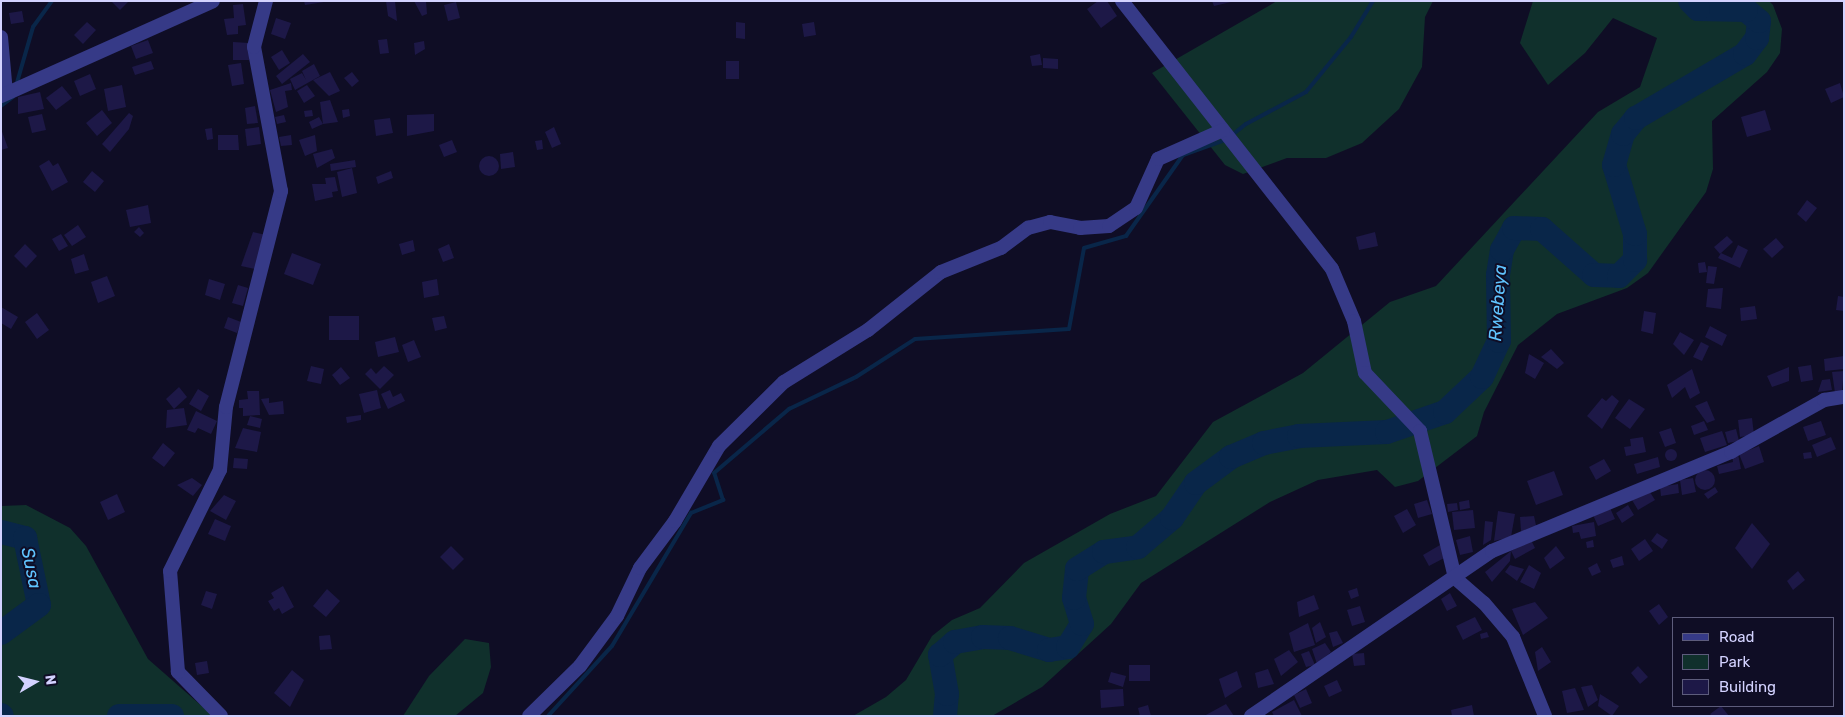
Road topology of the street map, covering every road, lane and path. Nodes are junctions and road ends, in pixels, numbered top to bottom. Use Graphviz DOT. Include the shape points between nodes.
graph roads {
  1 [pos="213,1"];
  2 [pos="266,1"];
  3 [pos="1122,1"];
  4 [pos="1,38"];
  5 [pos="4,95"];
  6 [pos="1223,130"];
  7 [pos="1844,396"];
  8 [pos="1455,578"];
  9 [pos="221,716"];
  10 [pos="529,716"];
  11 [pos="1251,716"];
  12 [pos="1545,716"];
  1 -- 5 [label="street"];
  2 -- 9 [label="street" via="254,47 281,191 226,407 220,470 170,570 178,672"];
  3 -- 6 [label="street"];
  4 -- 5 [label="street" via="7,64"];
  6 -- 8 [label="street" via="1332,269 1354,321 1364,373 1420,431"];
  6 -- 10 [label="street" via="1158,160 1136,208 1109,226 1080,228 1050,222 1028,228 1001,248 941,272 868,330 784,382 719,446 675,521 640,568 617,616 580,666"];
  7 -- 8 [label="street" via="1824,400 1731,452 1492,551"];
  8 -- 11 [label="street"];
  8 -- 12 [label="street" via="1480,598 1513,638"];
}
